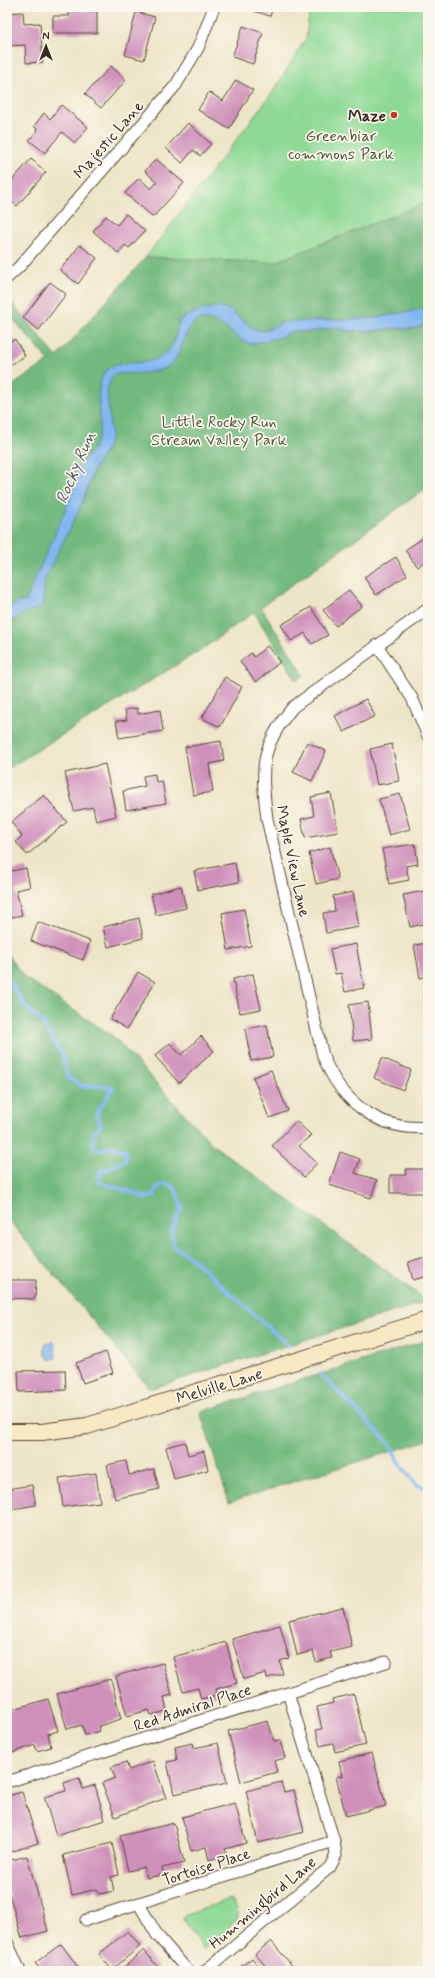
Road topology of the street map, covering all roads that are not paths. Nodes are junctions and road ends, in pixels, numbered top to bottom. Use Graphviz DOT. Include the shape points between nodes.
graph roads {
  1 [pos="214,7"];
  2 [pos="7,278"];
  3 [pos="428,609"];
  4 [pos="377,645"];
  5 [pos="428,736"];
  6 [pos="428,1127"];
  7 [pos="428,1320"];
  8 [pos="7,1432"];
  9 [pos="386,1662"];
  10 [pos="288,1693"];
  11 [pos="7,1782"];
  12 [pos="334,1842"];
  13 [pos="139,1904"];
  14 [pos="86,1920"];
  15 [pos="7,1944"];
  16 [pos="15,1969"];
  17 [pos="188,1971"];
  18 [pos="205,1971"];
  1 -- 2 [label="street, Majestic Lane" via="198,48 176,85"];
  3 -- 4 [label="street, Maple View Lane"];
  4 -- 5 [label="street" via="412,698"];
  4 -- 6 [label="street, Maple View Lane" via="293,707 273,735 264,762 262,779 267,818 328,1069 346,1096 364,1111 398,1125"];
  7 -- 8 [label="street, Melville Lane" via="87,1426 42,1432"];
  9 -- 10 [label="street, Red Admiral Place"];
  10 -- 11 [label="street, Red Admiral Place"];
  10 -- 12 [label="street, Hummingbird Lane"];
  12 -- 13 [label="street, Tortoise Place"];
  12 -- 18 [label="street, Hummingbird Lane" via="336,1856 330,1867"];
  13 -- 14 [label="street, Tortoise Place"];
  13 -- 17 [label="street" via="157,1935"];
  15 -- 16 [label="street"];
}
